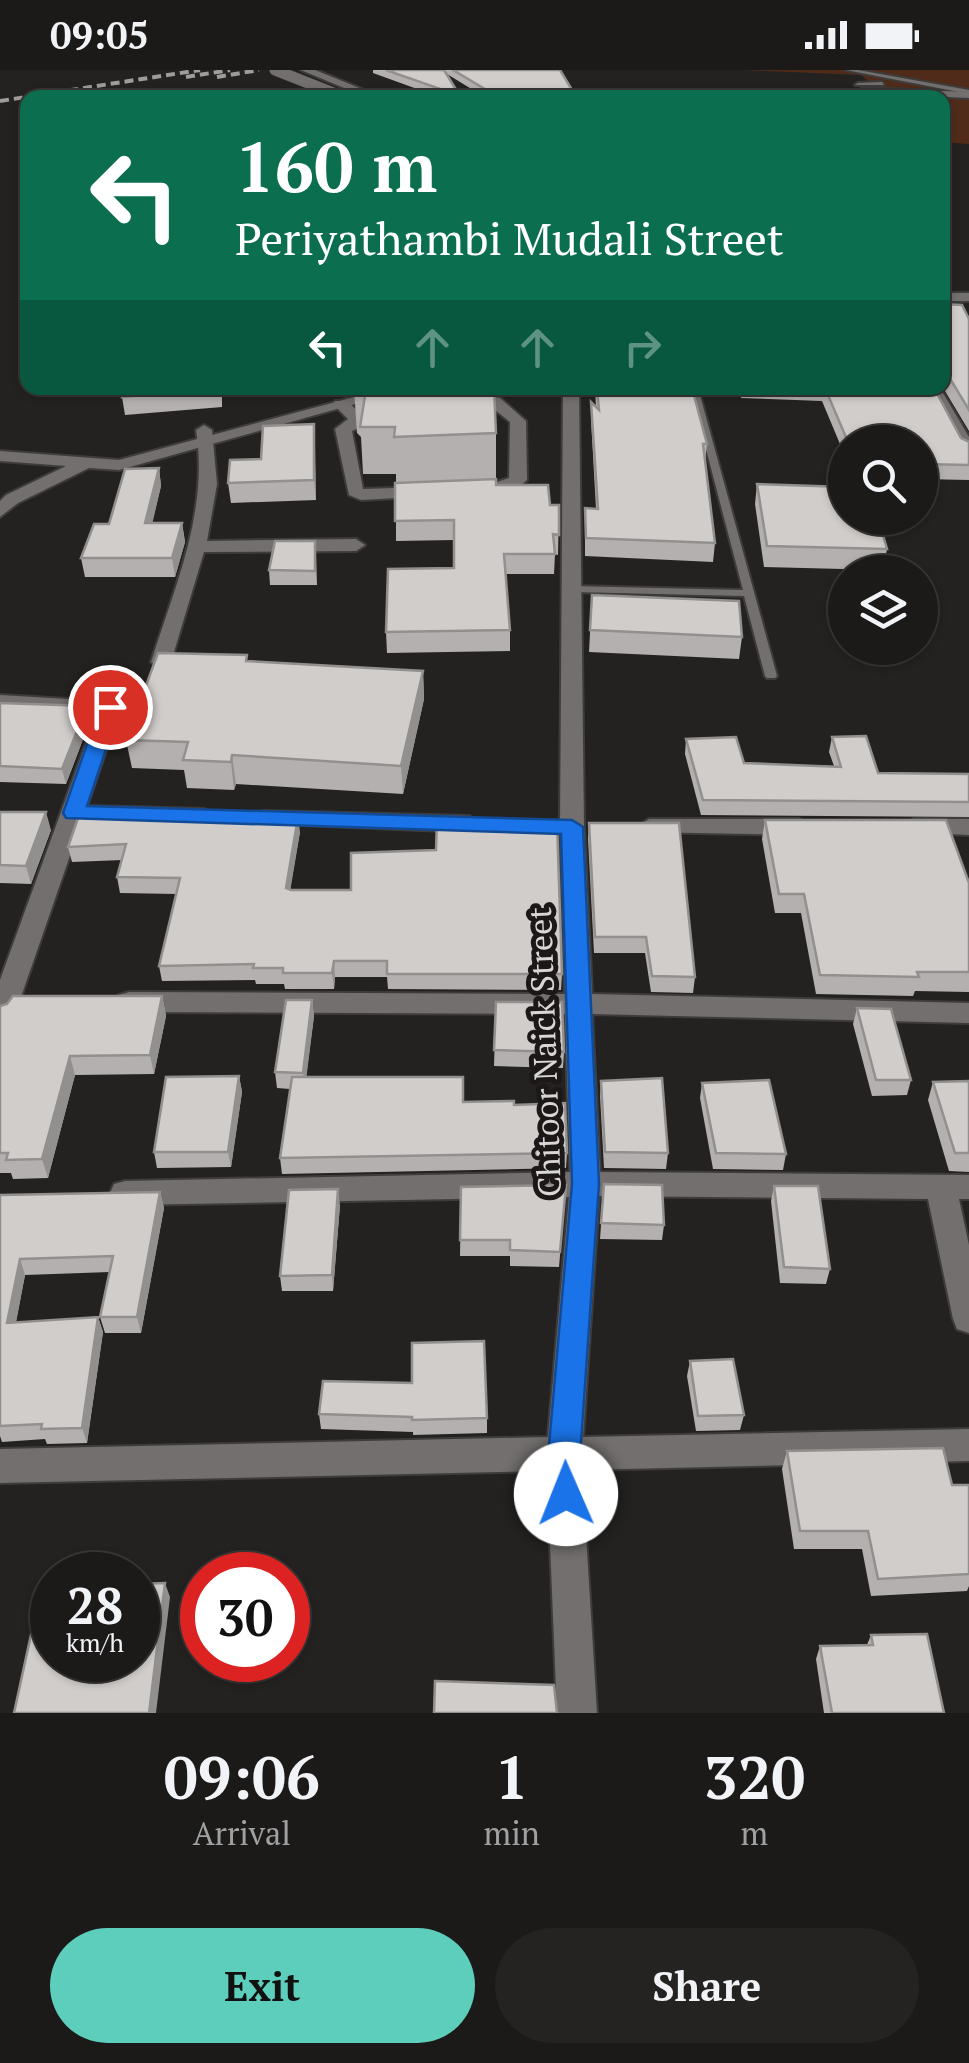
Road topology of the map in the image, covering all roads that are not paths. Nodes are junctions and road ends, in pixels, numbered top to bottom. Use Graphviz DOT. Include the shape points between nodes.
graph roads {
  1 [pos="274,70"];
  2 [pos="306,70"];
  3 [pos="849,70"];
  4 [pos="903,82"];
  5 [pos="325,90"];
  6 [pos="358,90"];
  7 [pos="867,90"];
  8 [pos="969,93"];
  9 [pos="342,395"];
  10 [pos="571,395"];
  11 [pos="696,395"];
  12 [pos="936,395"];
  13 [pos="443,396"];
  14 [pos="407,397"];
  15 [pos="342,404"];
  16 [pos="358,420"];
  17 [pos="205,434"];
  18 [pos="0,446"];
  19 [pos="969,451"];
  20 [pos="0,456"];
  21 [pos="116,460"];
  22 [pos="86,464"];
  23 [pos="1,511"];
  24 [pos="356,545"];
  25 [pos="194,547"];
  26 [pos="572,589"];
  27 [pos="749,594"];
  28 [pos="162,662"];
  29 [pos="771,676"];
  30 [pos="0,701"];
  31 [pos="74,813"];
  32 [pos="492,825"];
  33 [pos="631,827"];
  34 [pos="830,827"];
  35 [pos="890,827"];
  36 [pos="969,827"];
  37 [pos="105,1002"];
  38 [pos="579,1004"];
  39 [pos="8,1006"];
  40 [pos="969,1012"];
  41 [pos="586,1184"];
  42 [pos="955,1187"];
  43 [pos="98,1194"];
  44 [pos="969,1320"];
  45 [pos="969,1445"];
  46 [pos="564,1457"];
  47 [pos="0,1466"];
  48 [pos="577,1713"];
  1 -- 5 [label="street, bridge"];
  2 -- 6 [label="street"];
  3 -- 4 [label="lane"];
  4 -- 7 [label="lane"];
  4 -- 8 [label="lane"];
  9 -- 17 [label="street"];
  10 -- 26 [label="street, Chitoor Naick Street"];
  11 -- 27 [label="lane"];
  12 -- 19 [label="street"];
  13 -- 16 [label="street" via="479,395 518,421 518,480 503,489 361,495 344,429"];
  14 -- 15 [label="street"];
  14 -- 16 [label="street"];
  15 -- 16 [label="street"];
  15 -- 17 [label="street"];
  17 -- 21 [label="street"];
  17 -- 21 [label="street"];
  17 -- 25 [label="street" via="212,456"];
  18 -- 21 [label="street"];
  20 -- 22 [label="street"];
  21 -- 22 [label="street"];
  21 -- 23 [label="street"];
  22 -- 23 [label="street" via="12,499"];
  24 -- 25 [label="street"];
  25 -- 28 [label="street"];
  26 -- 27 [label="lane"];
  26 -- 38 [label="street, Chitoor Naick Street"];
  27 -- 29 [label="lane"];
  30 -- 31 [label="street" via="110,707"];
  31 -- 32 [label="street"];
  31 -- 39 [label="street"];
  33 -- 34 [label="street"];
  35 -- 36 [label="street"];
  37 -- 38 [label="street"];
  38 -- 40 [label="street"];
  38 -- 41 [label="street, Chitoor Naick Street"];
  41 -- 42 [label="street"];
  41 -- 43 [label="street"];
  41 -- 46 [label="street, Chitoor Naick Street"];
  42 -- 44 [label="street"];
  45 -- 46 [label="street"];
  46 -- 47 [label="street"];
  46 -- 48 [label="street, Chitoor Naick Street"];
}
